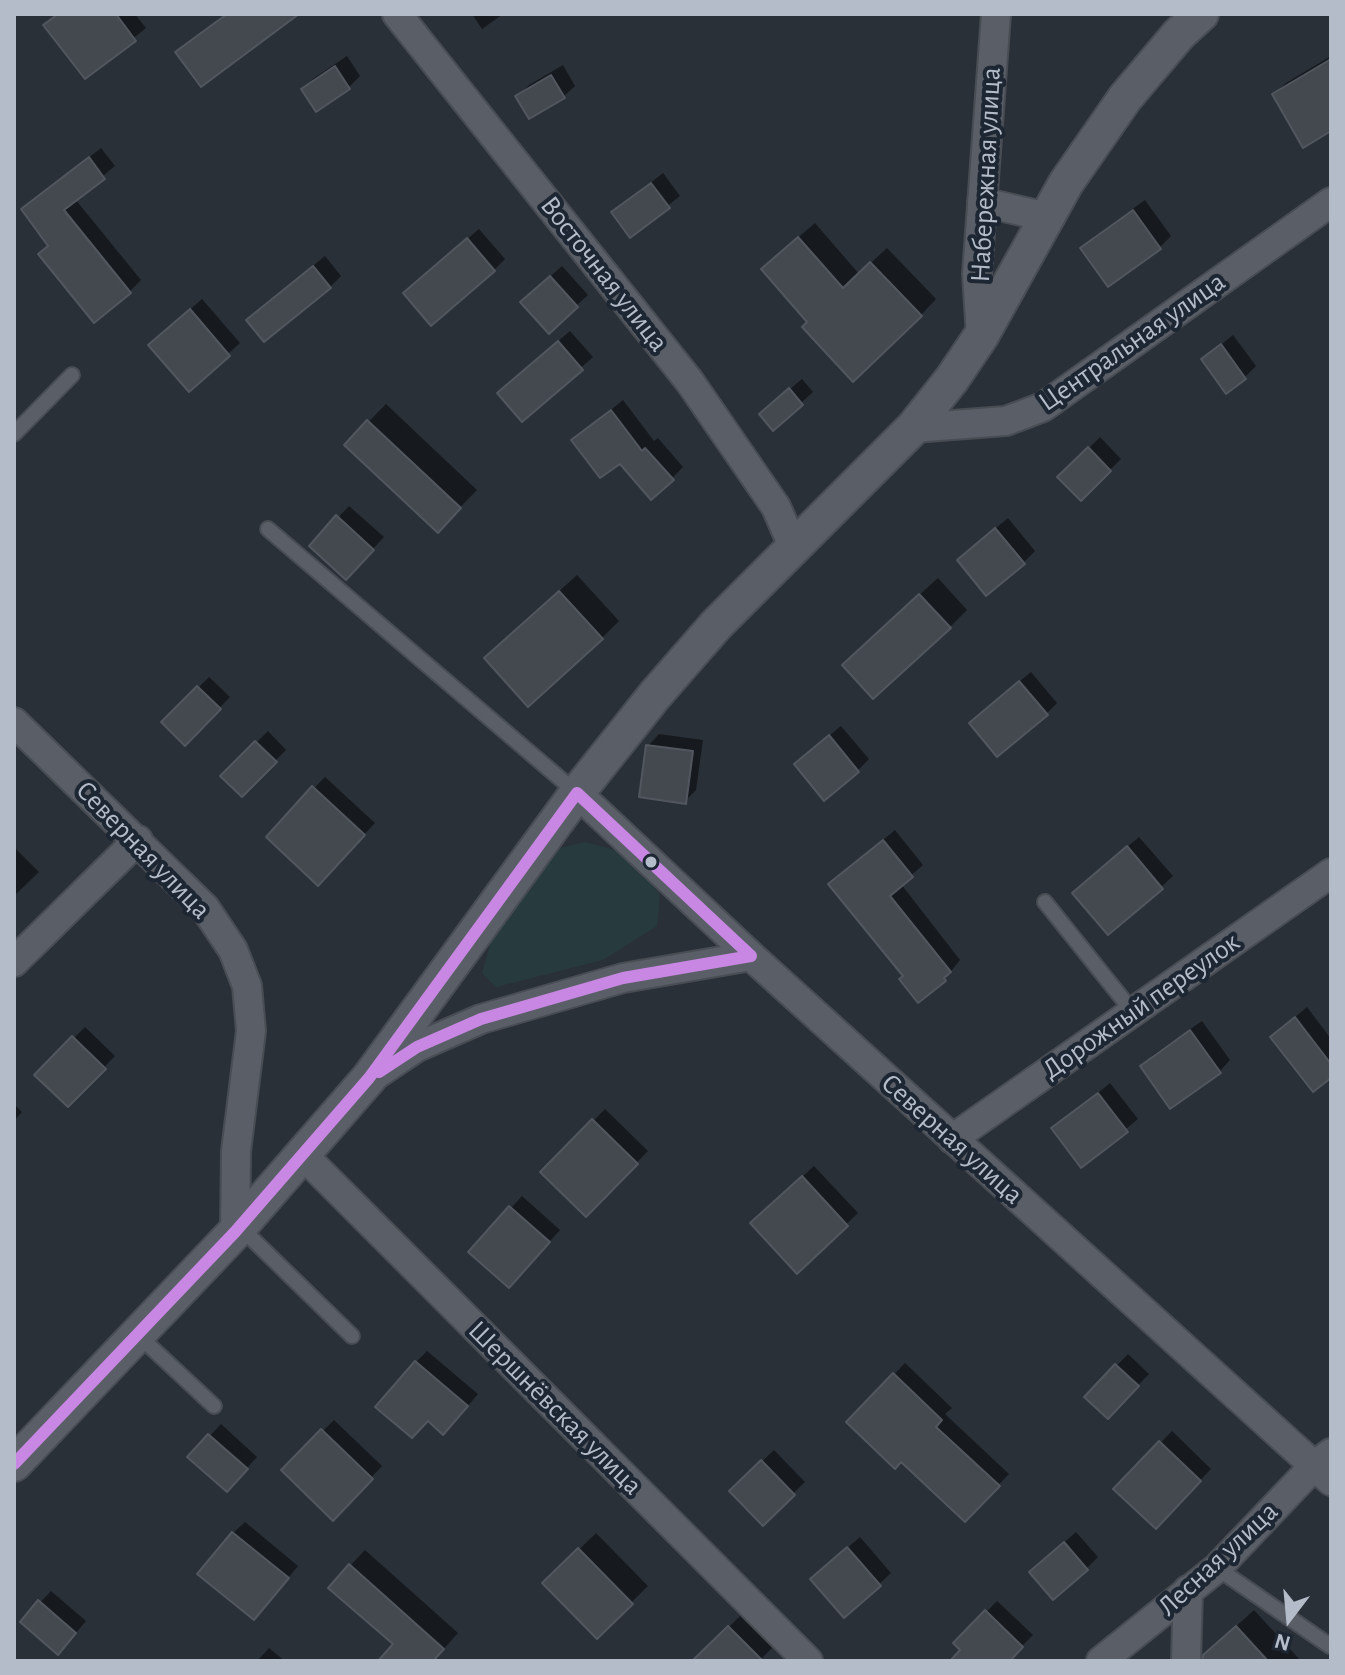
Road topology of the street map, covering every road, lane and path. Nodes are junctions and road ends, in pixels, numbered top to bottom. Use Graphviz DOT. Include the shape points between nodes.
graph roads {
  1 [pos="397,14"];
  2 [pos="996,14"];
  3 [pos="1201,14"];
  4 [pos="982,202"];
  5 [pos="1331,202"];
  6 [pos="1047,217"];
  7 [pos="981,336"];
  8 [pos="72,375"];
  9 [pos="913,428"];
  10 [pos="14,434"];
  11 [pos="268,529"];
  12 [pos="793,546"];
  13 [pos="14,722"];
  14 [pos="577,793"];
  15 [pos="138,840"];
  16 [pos="1331,873"];
  17 [pos="1045,902"];
  18 [pos="751,956"];
  19 [pos="14,962"];
  20 [pos="1133,1012"];
  21 [pos="369,1078"];
  22 [pos="952,1139"];
  23 [pos="303,1155"];
  24 [pos="238,1230"];
  25 [pos="137,1335"];
  26 [pos="352,1336"];
  27 [pos="214,1406"];
  28 [pos="14,1464"];
  29 [pos="1325,1467"];
  30 [pos="1217,1568"];
  31 [pos="1188,1590"];
  32 [pos="1330,1646"];
  33 [pos="808,1661"];
  34 [pos="1101,1661"];
  35 [pos="1186,1661"];
  1 -- 12 [label="street, Восточная улица" via="690,382 776,507"];
  2 -- 4 [label="street, Набережная улица"];
  3 -- 6 [label="street" via="1125,98"];
  4 -- 6 [label="street"];
  4 -- 7 [label="street, Набережная улица" via="977,274"];
  5 -- 9 [label="street, Центральная улица" via="1043,407 1006,421"];
  6 -- 7 [label="street"];
  7 -- 9 [label="street"];
  8 -- 10 [label="lane"];
  9 -- 12 [label="street"];
  11 -- 14 [label="lane"];
  12 -- 14 [label="street" via="716,625"];
  13 -- 15 [label="street, Северная улица"];
  14 -- 18 [label="street, Северная улица"];
  14 -- 21 [label="street"];
  15 -- 19 [label="street"];
  15 -- 24 [label="street, Северная улица" via="205,908 233,950 247,986 251,1031 236,1151"];
  16 -- 20 [label="street, Дорожный переулок"];
  17 -- 20 [label="lane"];
  18 -- 21 [label="street" via="623,978 481,1019 417,1047"];
  18 -- 22 [label="street, Северная улица"];
  20 -- 22 [label="street, Дорожный переулок"];
  21 -- 23 [label="street"];
  22 -- 29 [label="street, Северная улица"];
  23 -- 24 [label="street"];
  23 -- 33 [label="street, Шершнёвская улица"];
  24 -- 25 [label="street"];
  24 -- 26 [label="lane"];
  25 -- 27 [label="lane"];
  25 -- 28 [label="street"];
  29 -- 30 [label="street, Лесная улица"];
  30 -- 31 [label="street, Лесная улица"];
  30 -- 32 [label="lane"];
  31 -- 34 [label="street, Лесная улица"];
  31 -- 35 [label="street"];
}
